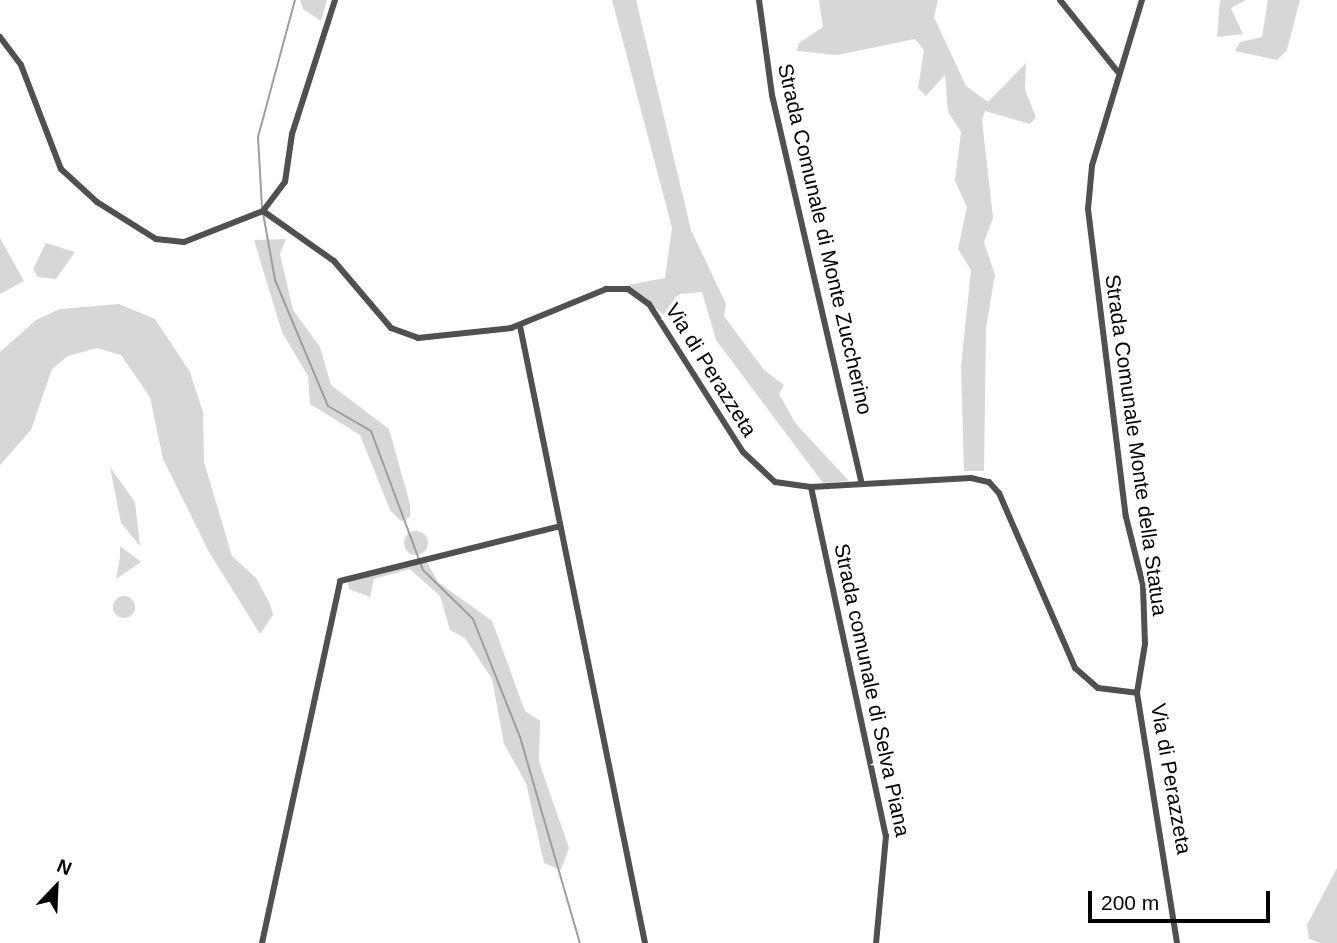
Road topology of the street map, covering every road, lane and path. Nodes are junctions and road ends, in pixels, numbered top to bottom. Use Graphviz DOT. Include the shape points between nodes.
graph roads {
  1 [pos="335,0"];
  2 [pos="759,0"];
  3 [pos="1060,0"];
  4 [pos="1142,0"];
  5 [pos="0,37"];
  6 [pos="1116,71"];
  7 [pos="263,211"];
  8 [pos="520,326"];
  9 [pos="862,484"];
  10 [pos="811,487"];
  11 [pos="560,526"];
  12 [pos="1137,692"];
  13 [pos="262,943"];
  14 [pos="645,943"];
  15 [pos="876,943"];
  16 [pos="1177,943"];
  1 -- 7 [label="street" via="292,134 285,181"];
  2 -- 9 [label="street, Strada Comunale di Monte Zuccherino" via="772,95"];
  3 -- 6 [label="street"];
  4 -- 6 [label="street, Strada Comunale Monte della Statua"];
  5 -- 7 [label="street" via="21,65 55,162 121,219 174,243"];
  6 -- 12 [label="street, Strada Comunale Monte della Statua" via="1091,166 1088,209 1126,520 1144,593"];
  7 -- 8 [label="street, Via di Perazzeta" via="334,261 399,333 432,339"];
  8 -- 10 [label="street, Via di Perazzeta" via="606,289 637,293 749,460 775,482"];
  8 -- 11 [label="street"];
  9 -- 10 [label="street, Via di Perazzeta"];
  9 -- 12 [label="street, Via di Perazzeta" via="973,478 993,486 1075,668 1098,688"];
  10 -- 15 [label="street, Strada comunale di Selva Piana" via="886,836"];
  11 -- 13 [label="street" via="340,581"];
  11 -- 14 [label="street"];
  12 -- 16 [label="street, Via di Perazzeta"];
}
